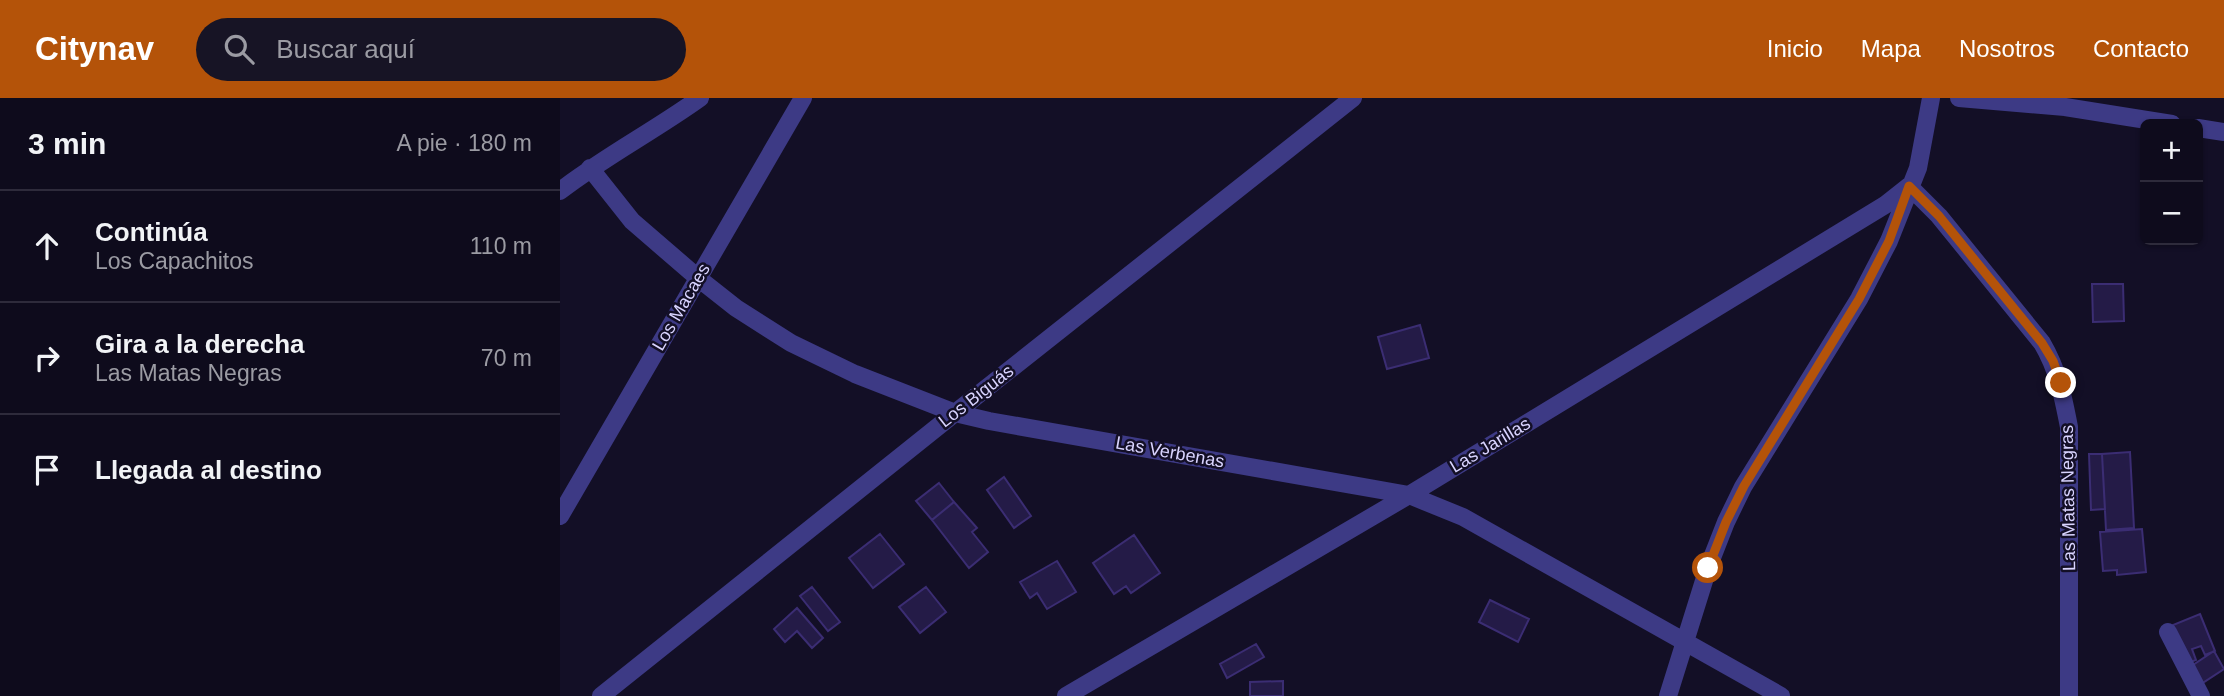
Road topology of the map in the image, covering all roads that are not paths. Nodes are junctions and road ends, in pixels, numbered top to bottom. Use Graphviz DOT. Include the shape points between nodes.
graph roads {
  1 [pos="700,98"];
  2 [pos="803,98"];
  3 [pos="1353,98"];
  4 [pos="1931,98"];
  5 [pos="1959,98"];
  6 [pos="2141,119"];
  7 [pos="2203,129"];
  8 [pos="2224,132"];
  9 [pos="590,167"];
  10 [pos="1909,186"];
  11 [pos="560,191"];
  12 [pos="698,278"];
  13 [pos="955,413"];
  14 [pos="1409,495"];
  15 [pos="560,516"];
  16 [pos="2168,632"];
  17 [pos="1685,640"];
  18 [pos="601,696"];
  19 [pos="1066,696"];
  20 [pos="1668,696"];
  21 [pos="1781,696"];
  22 [pos="2068,696"];
  23 [pos="2201,696"];
  1 -- 9 [label="street"];
  2 -- 12 [label="street, Los Macaes"];
  3 -- 13 [label="street, Los Biguás"];
  4 -- 10 [label="street" via="1918,168"];
  5 -- 6 [label="street"];
  7 -- 8 [label="street"];
  9 -- 11 [label="street"];
  9 -- 12 [label="street, Las Verbenas" via="632,221"];
  10 -- 14 [label="street, Las Jarillas" via="1885,205"];
  10 -- 17 [label="street" via="1889,241 1859,299 1726,522"];
  10 -- 22 [label="street, Las Matas Negras" via="2042,343 2061,383 2068,426"];
  12 -- 13 [label="street, Las Verbenas" via="791,342 855,374"];
  12 -- 15 [label="street, Los Macaes"];
  13 -- 14 [label="street, Las Verbenas"];
  13 -- 18 [label="street, Los Biguás"];
  14 -- 17 [label="street, Las Verbenas" via="1463,517"];
  14 -- 19 [label="street, Las Jarillas"];
  16 -- 23 [label="street"];
  17 -- 20 [label="street"];
  17 -- 21 [label="street, Las Verbenas"];
}
